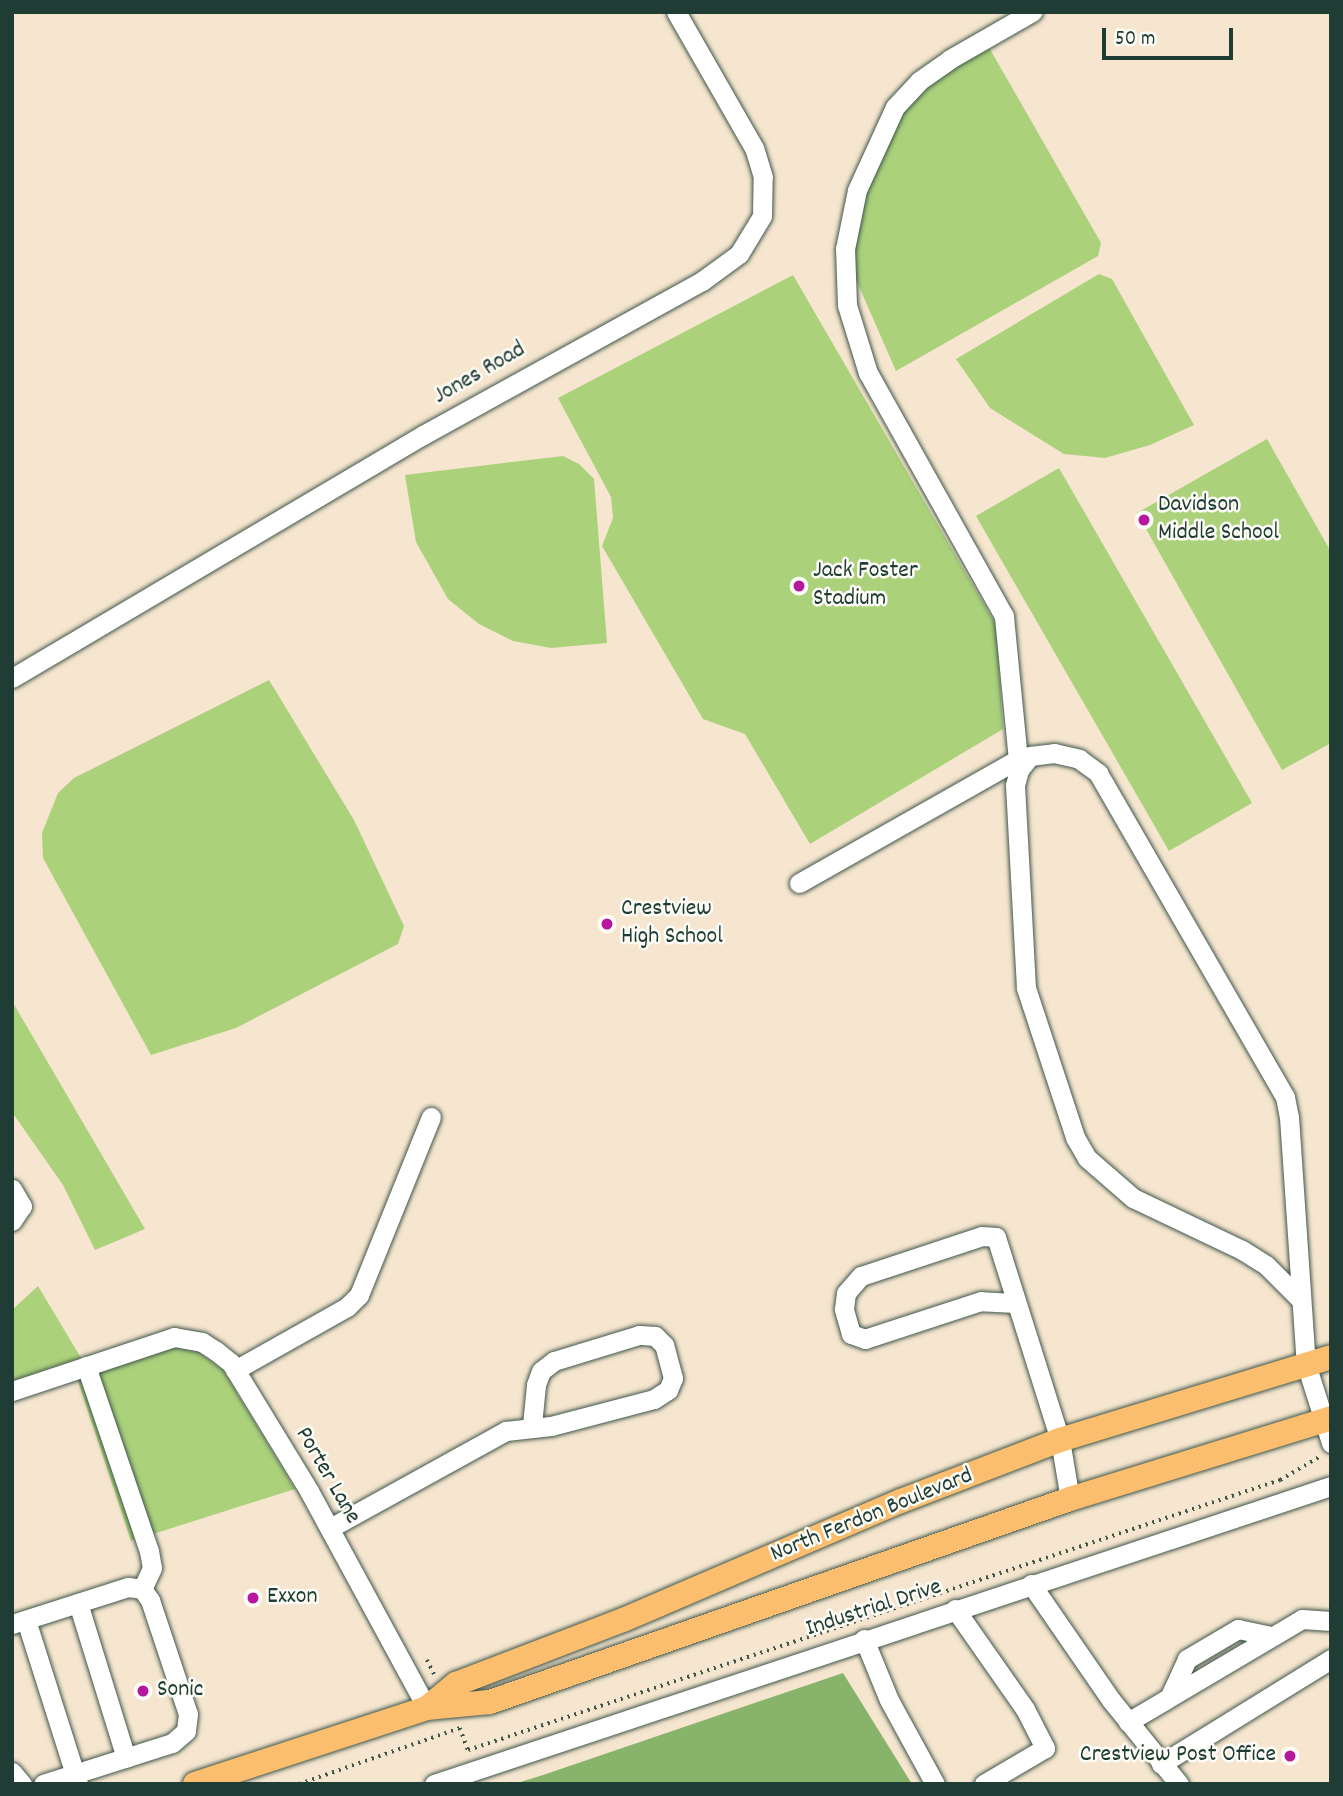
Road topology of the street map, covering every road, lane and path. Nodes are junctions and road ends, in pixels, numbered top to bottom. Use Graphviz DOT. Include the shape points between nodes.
graph roads {
  1 [pos="676,12"];
  2 [pos="1032,12"];
  3 [pos="12,678"];
  4 [pos="1018,765"];
  5 [pos="799,883"];
  6 [pos="430,1117"];
  7 [pos="12,1189"];
  8 [pos="12,1221"];
  9 [pos="1301,1300"];
  10 [pos="1015,1303"];
  11 [pos="1331,1357"];
  12 [pos="1306,1364"];
  13 [pos="86,1366"];
  14 [pos="235,1370"];
  15 [pos="12,1391"];
  16 [pos="531,1426"];
  17 [pos="1328,1433"];
  18 [pos="1060,1440"];
  19 [pos="1331,1486"];
  20 [pos="1070,1499"];
  21 [pos="330,1528"];
  22 [pos="1031,1584"];
  23 [pos="142,1589"];
  24 [pos="78,1604"];
  25 [pos="955,1609"];
  26 [pos="1331,1621"];
  27 [pos="19,1622"];
  28 [pos="864,1639"];
  29 [pos="1331,1659"];
  30 [pos="427,1708"];
  31 [pos="1128,1722"];
  32 [pos="126,1758"];
  33 [pos="1161,1764"];
  34 [pos="12,1772"];
  35 [pos="76,1779"];
  36 [pos="22,1784"];
  37 [pos="43,1784"];
  38 [pos="195,1784"];
  39 [pos="299,1784"];
  40 [pos="434,1784"];
  41 [pos="935,1784"];
  42 [pos="984,1784"];
  43 [pos="1179,1784"];
  1 -- 3 [label="street, Jones Road" via="754,148 763,177 762,216 739,254 702,281 435,428"];
  2 -- 4 [label="street" via="950,59 919,81 895,107 857,190 845,263 847,305 868,373 999,601"];
  4 -- 5 [label="street"];
  4 -- 9 [label="street" via="1015,785 1026,988 1075,1137 1105,1178 1133,1198 1242,1250 1266,1265"];
  4 -- 9 [label="street" via="1030,756 1054,752 1079,759 1098,773 1274,1077 1289,1117"];
  6 -- 14 [label="street" via="359,1295 347,1307"];
  7 -- 8 [label="street" via="22,1206"];
  9 -- 12 [label="street"];
  10 -- 10 [label="street" via="1001,1247 996,1237 982,1236 860,1276 846,1293 844,1309 851,1334 865,1339 981,1301"];
  10 -- 18 [label="street"];
  11 -- 12 [label="main road, North Ferdon Boulevard"];
  12 -- 17 [label="street"];
  12 -- 18 [label="main road, North Ferdon Boulevard"];
  13 -- 14 [label="street, Porter Lane" via="174,1337 192,1339 216,1351"];
  13 -- 15 [label="street, Porter Lane"];
  13 -- 23 [label="street" via="149,1551 152,1568"];
  14 -- 21 [label="street, Porter Lane"];
  16 -- 16 [label="street" via="551,1426 654,1399 668,1390 673,1378 664,1345 654,1336 639,1335 554,1361 541,1371 536,1385"];
  16 -- 21 [label="street" via="506,1431"];
  17 -- 20 [label="main road, North Ferdon Boulevard"];
  17 -- 39 [label="path" via="1280,1480 468,1750 460,1728"];
  18 -- 20 [label="street"];
  18 -- 30 [label="main road, North Ferdon Boulevard" via="456,1684"];
  19 -- 22 [label="street, Industrial Drive"];
  20 -- 30 [label="main road, North Ferdon Boulevard" via="490,1702"];
  21 -- 30 [label="street, Porter Lane"];
  22 -- 25 [label="street, Industrial Drive"];
  22 -- 31 [label="street"];
  23 -- 24 [label="street" via="128,1587"];
  23 -- 32 [label="street" via="150,1600 188,1723 180,1739"];
  24 -- 27 [label="street"];
  24 -- 32 [label="street"];
  25 -- 28 [label="street, Industrial Drive"];
  25 -- 42 [label="street" via="1025,1709 1045,1748"];
  26 -- 31 [label="street" via="1302,1619"];
  27 -- 35 [label="street"];
  28 -- 40 [label="street, Industrial Drive"];
  28 -- 41 [label="street" via="888,1700"];
  29 -- 33 [label="street"];
  30 -- 38 [label="main road, North Ferdon Boulevard"];
  31 -- 33 [label="street"];
  32 -- 35 [label="street"];
  33 -- 43 [label="street"];
  34 -- 36 [label="street"];
  35 -- 37 [label="street"];
}
